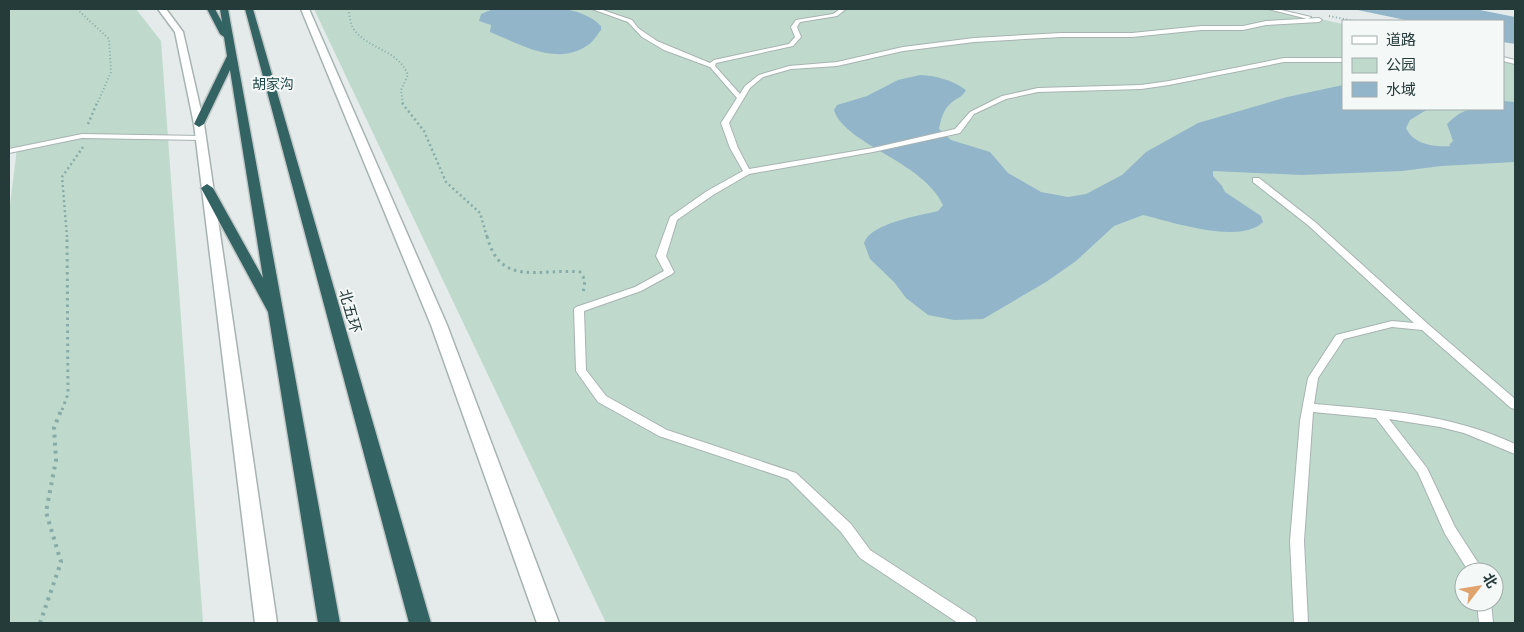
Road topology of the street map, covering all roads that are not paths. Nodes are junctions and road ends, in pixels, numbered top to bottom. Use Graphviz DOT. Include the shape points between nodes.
graph roads {
  1 [pos="162,9"];
  2 [pos="211,9"];
  3 [pos="224,9"];
  4 [pos="249,9"];
  5 [pos="305,9"];
  6 [pos="595,9"];
  7 [pos="843,9"];
  8 [pos="1271,9"];
  9 [pos="232,51"];
  10 [pos="1342,60"];
  11 [pos="712,66"];
  12 [pos="740,98"];
  13 [pos="200,131"];
  14 [pos="9,152"];
  15 [pos="747,172"];
  16 [pos="1256,180"];
  17 [pos="208,188"];
  18 [pos="278,319"];
  19 [pos="1424,327"];
  20 [pos="1515,405"];
  21 [pos="1308,408"];
  22 [pos="1379,414"];
  23 [pos="1515,450"];
  24 [pos="1471,562"];
  25 [pos="266,623"];
  26 [pos="329,623"];
  27 [pos="420,623"];
  28 [pos="548,623"];
  29 [pos="970,623"];
  30 [pos="1301,623"];
  1 -- 13 [label="street" via="178,32"];
  2 -- 9 [label="highway"];
  3 -- 9 [label="highway"];
  4 -- 27 [label="highway, 北五环"];
  5 -- 28 [label="street" via="439,325"];
  6 -- 11 [label="lane" via="630,21 633,28 646,37"];
  7 -- 11 [label="lane" via="835,15 798,21 794,27 798,37 792,45 727,57"];
  8 -- 12 [label="lane" via="1318,20 1266,23 1243,28 1061,34 937,44 837,64 791,67 761,76 747,87"];
  9 -- 13 [label="highway"];
  9 -- 18 [label="highway"];
  10 -- 15 [label="lane" via="1284,60 1140,87 1038,90 1015,94 972,112 957,131"];
  11 -- 12 [label="lane"];
  12 -- 15 [label="lane" via="724,123"];
  13 -- 14 [label="lane" via="82,136"];
  13 -- 17 [label="street"];
  15 -- 29 [label="lane" via="673,219 661,256 669,272 638,289 580,309 581,371 602,399 663,433 792,476 846,528 865,554"];
  16 -- 19 [label="lane" via="1312,224"];
  17 -- 18 [label="highway"];
  17 -- 25 [label="street"];
  18 -- 26 [label="highway"];
  19 -- 20 [label="lane"];
  19 -- 21 [label="lane" via="1392,324 1340,338 1313,378"];
  21 -- 22 [label="lane"];
  21 -- 30 [label="lane" via="1297,541"];
  22 -- 23 [label="lane" via="1460,426"];
  22 -- 24 [label="lane" via="1423,471 1450,530"];
}
